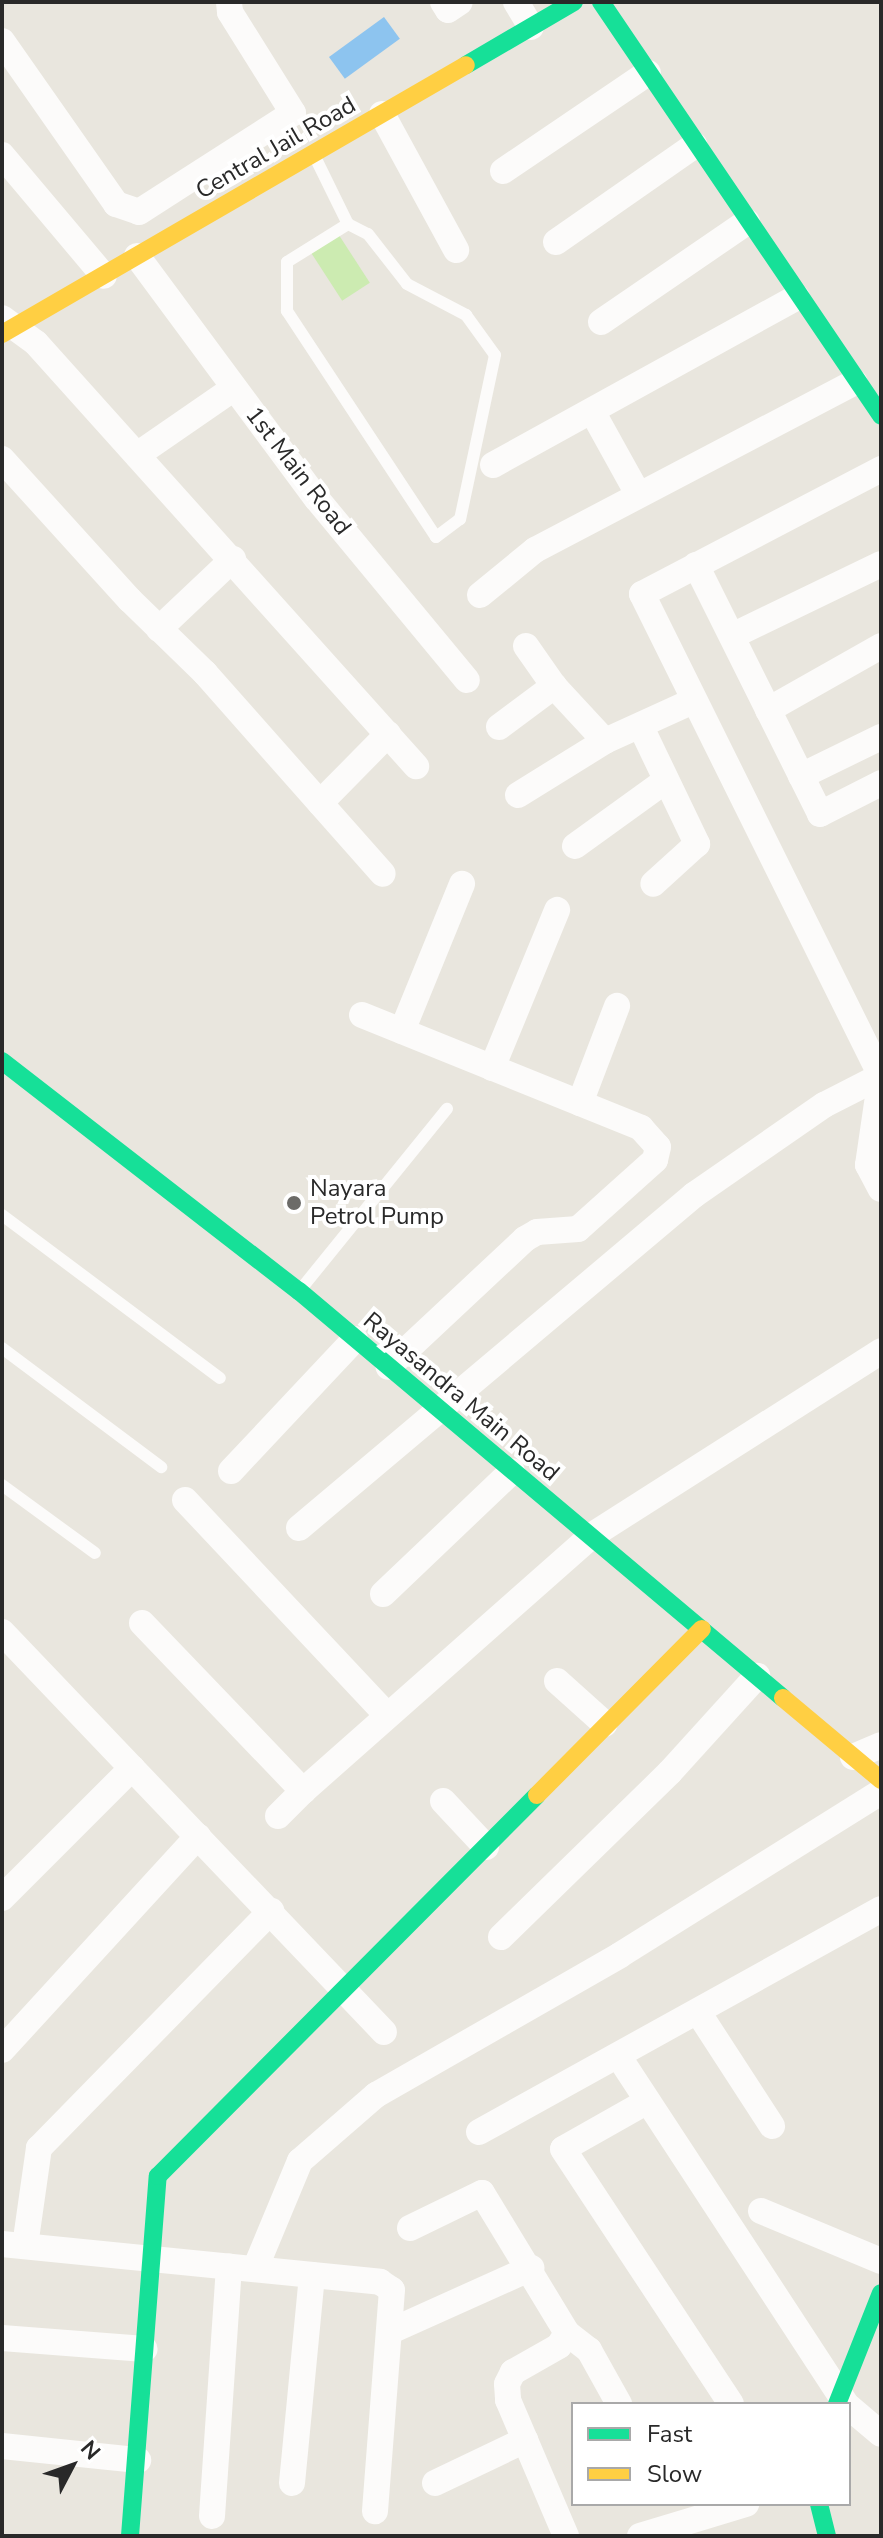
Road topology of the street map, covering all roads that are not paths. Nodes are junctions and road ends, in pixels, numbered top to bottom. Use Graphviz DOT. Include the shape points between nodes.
graph roads {
  1 [pos="229,2"];
  2 [pos="443,2"];
  3 [pos="460,2"];
  4 [pos="516,2"];
  5 [pos="601,2"];
  6 [pos="560,5"];
  7 [pos="531,27"];
  8 [pos="2,41"];
  9 [pos="648,73"];
  10 [pos="382,114"];
  11 [pos="695,145"];
  12 [pos="314,154"];
  13 [pos="2,155"];
  14 [pos="503,171"];
  15 [pos="747,222"];
  16 [pos="348,224"];
  17 [pos="556,242"];
  18 [pos="456,250"];
  19 [pos="137,256"];
  20 [pos="104,276"];
  21 [pos="797,297"];
  22 [pos="601,322"];
  23 [pos="5,327"];
  24 [pos="855,382"];
  25 [pos="234,388"];
  26 [pos="592,411"];
  27 [pos="881,416"];
  28 [pos="137,455"];
  29 [pos="2,459"];
  30 [pos="493,465"];
  31 [pos="881,469"];
  32 [pos="638,494"];
  33 [pos="233,559"];
  34 [pos="881,564"];
  35 [pos="696,565"];
  36 [pos="480,595"];
  37 [pos="159,629"];
  38 [pos="732,636"];
  39 [pos="526,646"];
  40 [pos="881,646"];
  41 [pos="467,680"];
  42 [pos="554,686"];
  43 [pos="693,701"];
  44 [pos="768,710"];
  45 [pos="499,727"];
  46 [pos="641,727"];
  47 [pos="388,734"];
  48 [pos="881,737"];
  49 [pos="605,741"];
  50 [pos="416,766"];
  51 [pos="801,776"];
  52 [pos="665,781"];
  53 [pos="881,783"];
  54 [pos="518,795"];
  55 [pos="320,803"];
  56 [pos="575,846"];
  57 [pos="383,874"];
  58 [pos="462,884"];
  59 [pos="653,884"];
  60 [pos="557,910"];
  61 [pos="617,1006"];
  62 [pos="362,1015"];
  63 [pos="402,1031"];
  64 [pos="2,1061"];
  65 [pos="492,1068"];
  66 [pos="881,1076"];
  67 [pos="580,1103"];
  68 [pos="447,1109"];
  69 [pos="874,1161"];
  70 [pos="881,1189"];
  71 [pos="2,1215"];
  72 [pos="299,1291"];
  73 [pos="355,1339"];
  74 [pos="2,1348"];
  75 [pos="881,1351"];
  76 [pos="388,1367"];
  77 [pos="220,1378"];
  78 [pos="438,1410"];
  79 [pos="161,1467"];
  80 [pos="231,1471"];
  81 [pos="512,1471"];
  82 [pos="2,1485"];
  83 [pos="185,1500"];
  84 [pos="299,1528"];
  85 [pos="591,1536"];
  86 [pos="95,1553"];
  87 [pos="383,1594"];
  88 [pos="142,1623"];
  89 [pos="702,1629"];
  90 [pos="5,1643"];
  91 [pos="757,1676"];
  92 [pos="557,1681"];
  93 [pos="385,1713"];
  94 [pos="605,1724"];
  95 [pos="881,1745"];
  96 [pos="853,1757"];
  97 [pos="132,1768"];
  98 [pos="881,1780"];
  99 [pos="303,1791"];
  100 [pos="881,1792"];
  101 [pos="443,1801"];
  102 [pos="278,1816"];
  103 [pos="198,1836"];
  104 [pos="486,1847"];
  105 [pos="2,1898"];
  106 [pos="881,1909"];
  107 [pos="271,1911"];
  108 [pos="501,1937"];
  109 [pos="344,1985"];
  110 [pos="698,2012"];
  111 [pos="384,2032"];
  112 [pos="2,2050"];
  113 [pos="619,2057"];
  114 [pos="646,2102"];
  115 [pos="772,2126"];
  116 [pos="479,2132"];
  117 [pos="761,2211"];
  118 [pos="410,2228"];
  119 [pos="13,2245"];
  120 [pos="151,2259"];
  121 [pos="881,2261"];
  122 [pos="229,2267"];
  123 [pos="531,2268"];
  124 [pos="255,2269"];
  125 [pos="312,2275"];
  126 [pos="881,2293"];
  127 [pos="391,2331"];
  128 [pos="567,2333"];
  129 [pos="2,2338"];
  130 [pos="145,2349"];
  131 [pos="618,2402"];
  132 [pos="730,2402"];
  133 [pos="842,2402"];
  134 [pos="843,2402"];
  135 [pos="851,2410"];
  136 [pos="881,2434"];
  137 [pos="525,2440"];
  138 [pos="2,2446"];
  139 [pos="138,2460"];
  140 [pos="292,2483"];
  141 [pos="435,2483"];
  142 [pos="731,2506"];
  143 [pos="820,2506"];
  144 [pos="375,2511"];
  145 [pos="680,2513"];
  146 [pos="212,2516"];
  147 [pos="130,2536"];
  148 [pos="566,2536"];
  149 [pos="640,2536"];
  150 [pos="827,2536"];
  1 -- 8 [label="street" via="230,12 293,113 139,212 116,204"];
  2 -- 3 [label="street" via="448,10"];
  4 -- 7 [label="street"];
  5 -- 9 [label="street"];
  6 -- 7 [label="street, Central Jail Road"];
  7 -- 10 [label="street, Central Jail Road"];
  9 -- 11 [label="street"];
  9 -- 14 [label="street"];
  10 -- 12 [label="street, Central Jail Road"];
  10 -- 18 [label="street"];
  11 -- 15 [label="street"];
  11 -- 17 [label="street"];
  12 -- 16 [label="lane"];
  12 -- 19 [label="street, Central Jail Road"];
  13 -- 20 [label="street"];
  15 -- 21 [label="street"];
  15 -- 22 [label="street"];
  16 -- 16 [label="lane" via="368,234 407,284 466,315 495,355 460,519 436,537 287,311 287,262"];
  19 -- 20 [label="street, Central Jail Road"];
  19 -- 25 [label="street, 1st Main Road"];
  20 -- 23 [label="street, Central Jail Road"];
  21 -- 24 [label="street"];
  21 -- 26 [label="street"];
  23 -- 28 [label="street" via="36,343"];
  24 -- 27 [label="street"];
  24 -- 32 [label="street"];
  25 -- 28 [label="street"];
  25 -- 41 [label="street, 1st Main Road" via="317,499"];
  26 -- 30 [label="street"];
  26 -- 32 [label="street"];
  28 -- 33 [label="street"];
  29 -- 37 [label="street"];
  31 -- 35 [label="street"];
  32 -- 36 [label="street" via="535,550"];
  33 -- 37 [label="street"];
  33 -- 47 [label="street"];
  34 -- 38 [label="street"];
  35 -- 38 [label="street"];
  35 -- 43 [label="street" via="642,594"];
  37 -- 55 [label="street"];
  38 -- 44 [label="street"];
  39 -- 42 [label="street"];
  40 -- 44 [label="street"];
  42 -- 45 [label="street"];
  42 -- 49 [label="street"];
  43 -- 46 [label="street"];
  43 -- 66 [label="street"];
  44 -- 51 [label="street"];
  46 -- 49 [label="street"];
  46 -- 52 [label="street"];
  47 -- 50 [label="street"];
  47 -- 55 [label="street"];
  48 -- 51 [label="street"];
  49 -- 54 [label="street"];
  51 -- 53 [label="street" via="820,814"];
  52 -- 56 [label="street"];
  52 -- 59 [label="street" via="697,844"];
  55 -- 57 [label="street"];
  58 -- 63 [label="street"];
  60 -- 65 [label="street"];
  61 -- 67 [label="street"];
  62 -- 63 [label="street"];
  63 -- 65 [label="street"];
  64 -- 72 [label="street, Rayasandra Main Road"];
  65 -- 67 [label="street"];
  66 -- 69 [label="street"];
  66 -- 78 [label="street" via="824,1105 694,1195"];
  67 -- 76 [label="street" via="652,1135 658,1147 655,1160 578,1229 537,1232 525,1239"];
  68 -- 72 [label="lane"];
  69 -- 70 [label="street"];
  71 -- 77 [label="lane"];
  72 -- 73 [label="street, Rayasandra Main Road"];
  73 -- 76 [label="street, Rayasandra Main Road"];
  73 -- 80 [label="street"];
  74 -- 79 [label="lane"];
  75 -- 85 [label="street"];
  76 -- 78 [label="street, Rayasandra Main Road"];
  78 -- 81 [label="street, Rayasandra Main Road"];
  78 -- 84 [label="street"];
  81 -- 85 [label="street, Rayasandra Main Road"];
  81 -- 87 [label="street"];
  82 -- 86 [label="lane"];
  83 -- 93 [label="street"];
  85 -- 89 [label="street, Rayasandra Main Road"];
  85 -- 93 [label="street"];
  88 -- 99 [label="street"];
  89 -- 91 [label="street, Rayasandra Main Road"];
  89 -- 94 [label="street"];
  90 -- 97 [label="street"];
  91 -- 96 [label="street, Rayasandra Main Road"];
  91 -- 108 [label="street" via="670,1772"];
  92 -- 94 [label="street"];
  93 -- 99 [label="street"];
  94 -- 104 [label="street"];
  95 -- 96 [label="street"];
  96 -- 98 [label="street, Rayasandra Main Road"];
  97 -- 103 [label="street"];
  97 -- 105 [label="street"];
  99 -- 102 [label="street"];
  100 -- 124 [label="street" via="620,1955 376,2095 300,2161"];
  101 -- 104 [label="street"];
  103 -- 107 [label="street"];
  103 -- 112 [label="street"];
  104 -- 109 [label="street"];
  106 -- 110 [label="street"];
  107 -- 109 [label="street"];
  107 -- 119 [label="street" via="39,2148"];
  109 -- 111 [label="street"];
  109 -- 120 [label="street" via="158,2176"];
  110 -- 113 [label="street"];
  110 -- 115 [label="street"];
  113 -- 114 [label="street"];
  113 -- 116 [label="street"];
  114 -- 132 [label="street" via="563,2149"];
  114 -- 133 [label="street"];
  117 -- 121 [label="street"];
  118 -- 123 [label="street" via="482,2193"];
  119 -- 120 [label="street"];
  120 -- 122 [label="street"];
  120 -- 130 [label="street"];
  122 -- 124 [label="street"];
  122 -- 146 [label="street"];
  123 -- 127 [label="street"];
  123 -- 128 [label="street"];
  124 -- 125 [label="street"];
  125 -- 127 [label="street" via="380,2282 392,2290"];
  125 -- 140 [label="street"];
  126 -- 134 [label="street"];
  127 -- 144 [label="street"];
  128 -- 131 [label="street" via="589,2350"];
  128 -- 137 [label="street" via="559,2346 513,2372 507,2384"];
  129 -- 130 [label="street"];
  130 -- 139 [label="street"];
  135 -- 136 [label="street"];
  137 -- 141 [label="street"];
  137 -- 148 [label="street"];
  138 -- 139 [label="street"];
  139 -- 147 [label="street"];
  142 -- 145 [label="street"];
  143 -- 150 [label="street"];
  145 -- 149 [label="street"];
}
